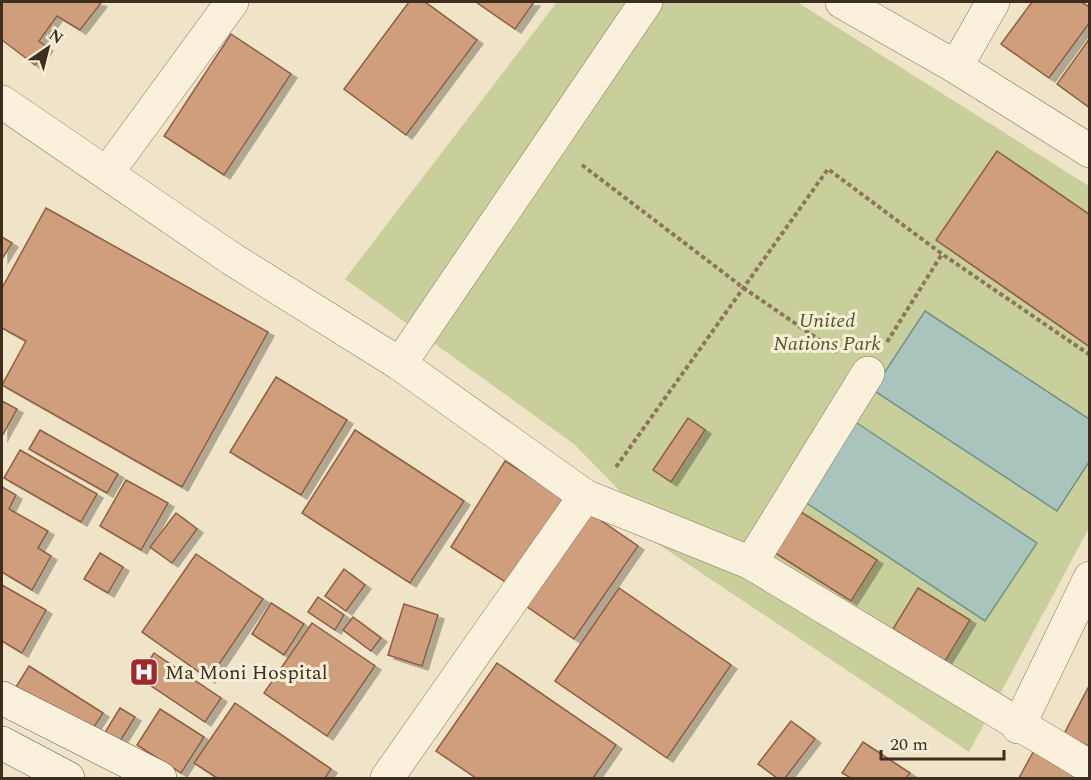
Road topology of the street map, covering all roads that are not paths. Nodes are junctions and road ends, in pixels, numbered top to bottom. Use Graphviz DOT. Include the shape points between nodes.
graph roads {
  1 [pos="232,2"];
  2 [pos="646,2"];
  3 [pos="842,2"];
  4 [pos="993,2"];
  5 [pos="956,67"];
  6 [pos="2,102"];
  7 [pos="1089,151"];
  8 [pos="107,173"];
  9 [pos="400,364"];
  10 [pos="868,372"];
  11 [pos="585,496"];
  12 [pos="751,563"];
  13 [pos="1089,578"];
  14 [pos="2,698"];
  15 [pos="1018,727"];
  16 [pos="2,743"];
  17 [pos="1089,767"];
  18 [pos="68,778"];
  19 [pos="160,778"];
  20 [pos="387,778"];
  1 -- 8 [label="street"];
  2 -- 9 [label="street"];
  3 -- 5 [label="street"];
  4 -- 5 [label="street"];
  5 -- 7 [label="street"];
  6 -- 8 [label="street"];
  8 -- 9 [label="street" via="232,259"];
  9 -- 11 [label="street"];
  10 -- 12 [label="street"];
  11 -- 12 [label="street"];
  11 -- 20 [label="street"];
  12 -- 15 [label="street"];
  13 -- 15 [label="street"];
  14 -- 19 [label="street"];
  15 -- 17 [label="street"];
  16 -- 18 [label="street"];
}
